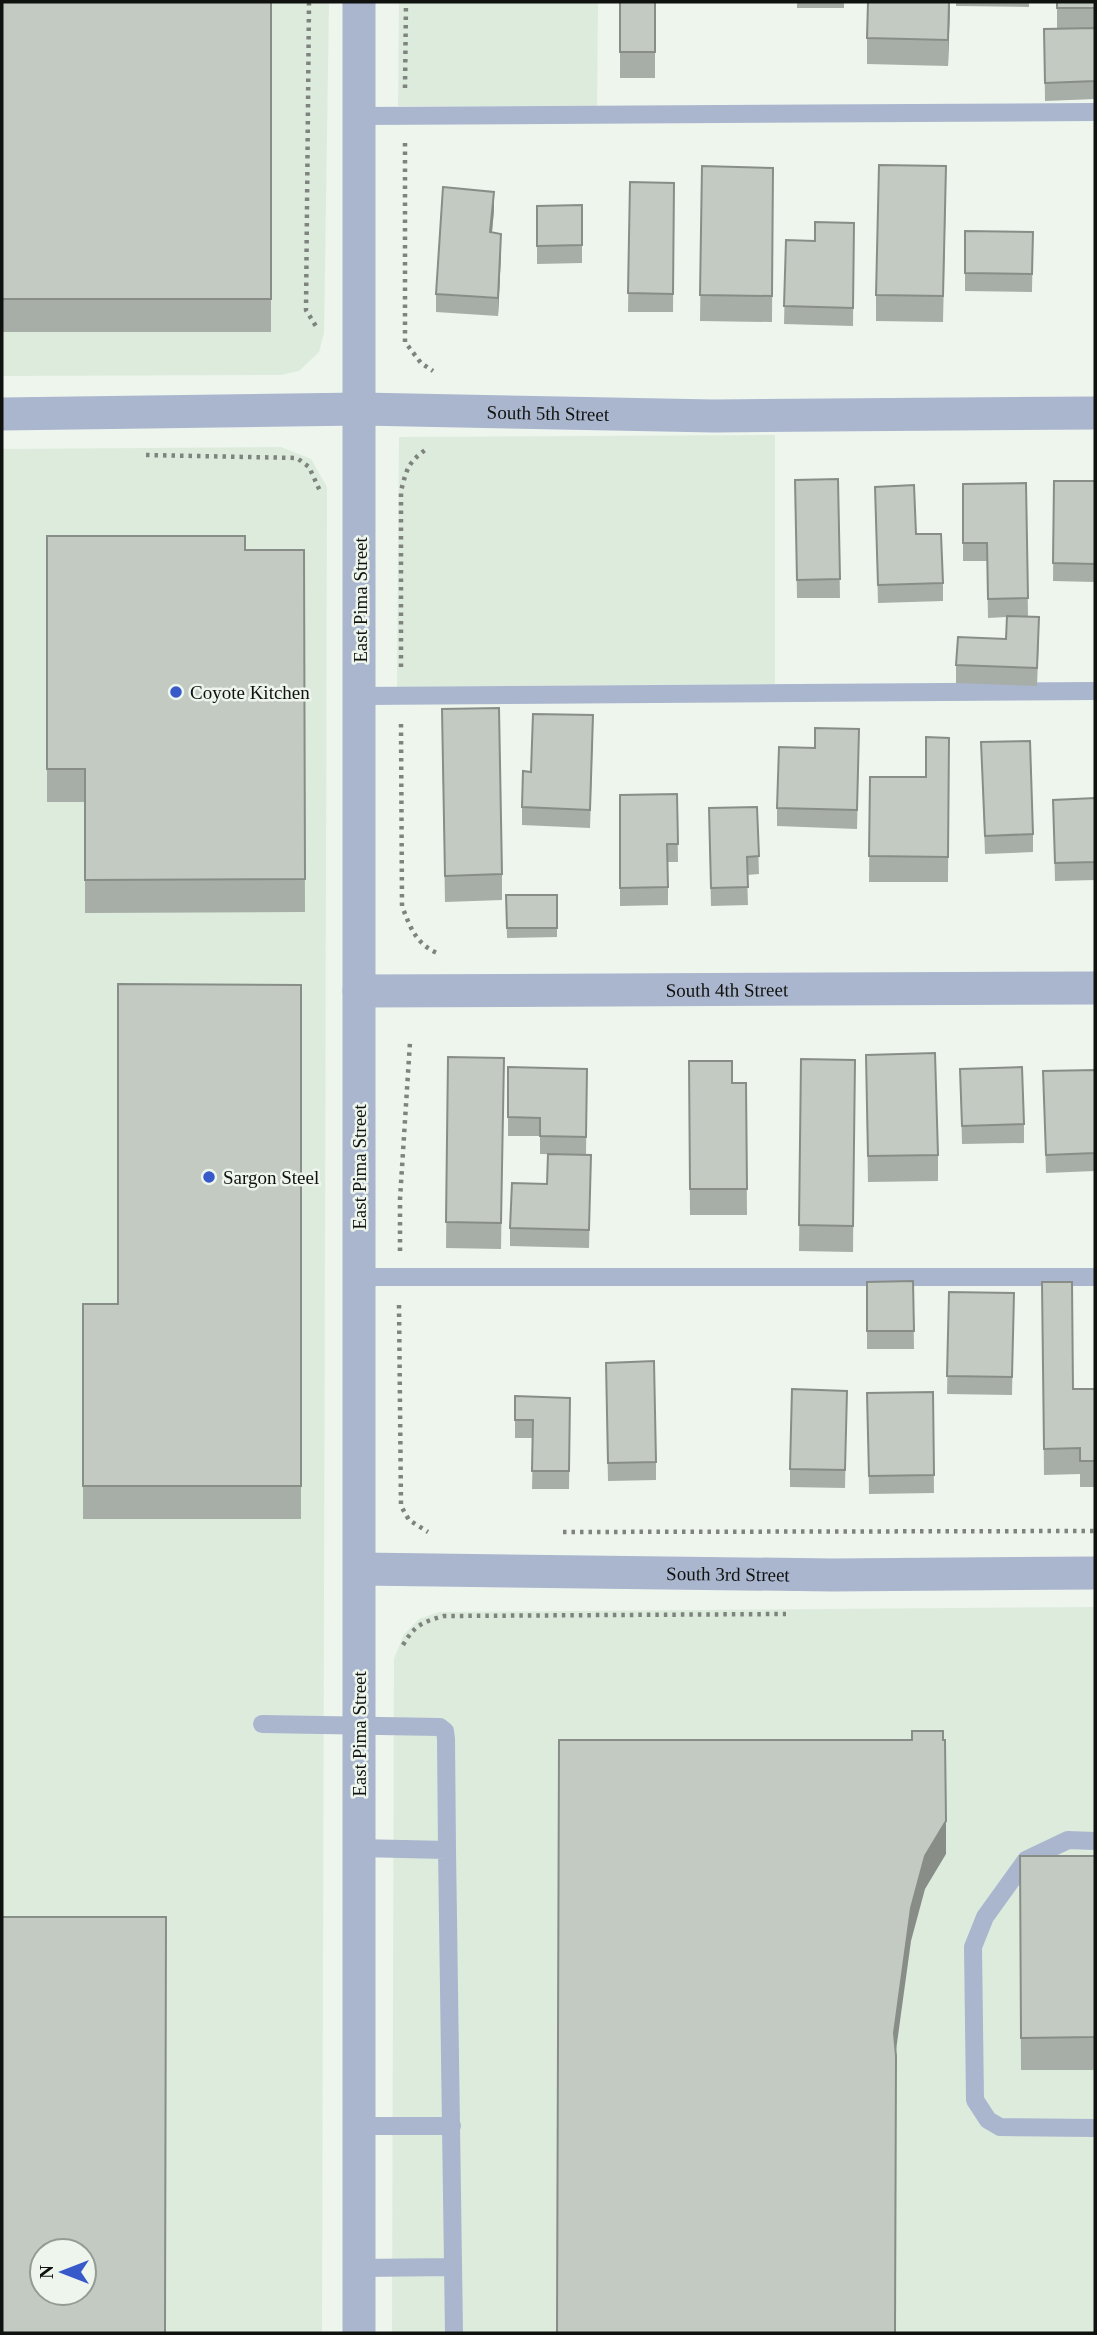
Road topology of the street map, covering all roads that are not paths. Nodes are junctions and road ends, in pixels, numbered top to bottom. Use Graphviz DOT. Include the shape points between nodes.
graph roads {
  1 [pos="359,2"];
  2 [pos="1095,111"];
  3 [pos="358,116"];
  4 [pos="361,409"];
  5 [pos="1095,413"];
  6 [pos="2,414"];
  7 [pos="1095,691"];
  8 [pos="360,696"];
  9 [pos="1095,988"];
  10 [pos="359,992"];
  11 [pos="359,1277"];
  12 [pos="1095,1277"];
  13 [pos="360,1569"];
  14 [pos="1095,1573"];
  15 [pos="262,1724"];
  16 [pos="359,1725"];
  17 [pos="1095,1841"];
  18 [pos="358,1848"];
  19 [pos="447,1850"];
  20 [pos="359,2126"];
  21 [pos="452,2126"];
  22 [pos="1095,2128"];
  23 [pos="453,2267"];
  24 [pos="359,2268"];
  25 [pos="359,2333"];
  26 [pos="454,2333"];
  1 -- 3 [label="street, East Pima Street"];
  2 -- 3 [label="lane"];
  3 -- 4 [label="street, East Pima Street"];
  4 -- 5 [label="street, South 5th Street" via="714,416"];
  4 -- 6 [label="street, South 5th Street"];
  4 -- 8 [label="street, East Pima Street"];
  7 -- 8 [label="lane"];
  8 -- 10 [label="street, East Pima Street"];
  9 -- 10 [label="street, South 4th Street"];
  10 -- 11 [label="street, East Pima Street"];
  11 -- 12 [label="lane"];
  11 -- 13 [label="street, East Pima Street"];
  13 -- 14 [label="street, South 3rd Street"];
  13 -- 16 [label="street, East Pima Street"];
  15 -- 16 [label="lane"];
  16 -- 18 [label="street, East Pima Street"];
  16 -- 19 [label="lane" via="440,1727 445,1731"];
  17 -- 22 [label="lane" via="1068,1840 1026,1860 985,1917 973,1947 975,2100 988,2120 1000,2127"];
  18 -- 19 [label="lane"];
  18 -- 20 [label="street, East Pima Street"];
  19 -- 21 [label="lane"];
  20 -- 21 [label="lane"];
  20 -- 24 [label="street, East Pima Street"];
  21 -- 23 [label="lane"];
  23 -- 24 [label="lane"];
  23 -- 26 [label="lane"];
  24 -- 25 [label="street, East Pima Street"];
}
